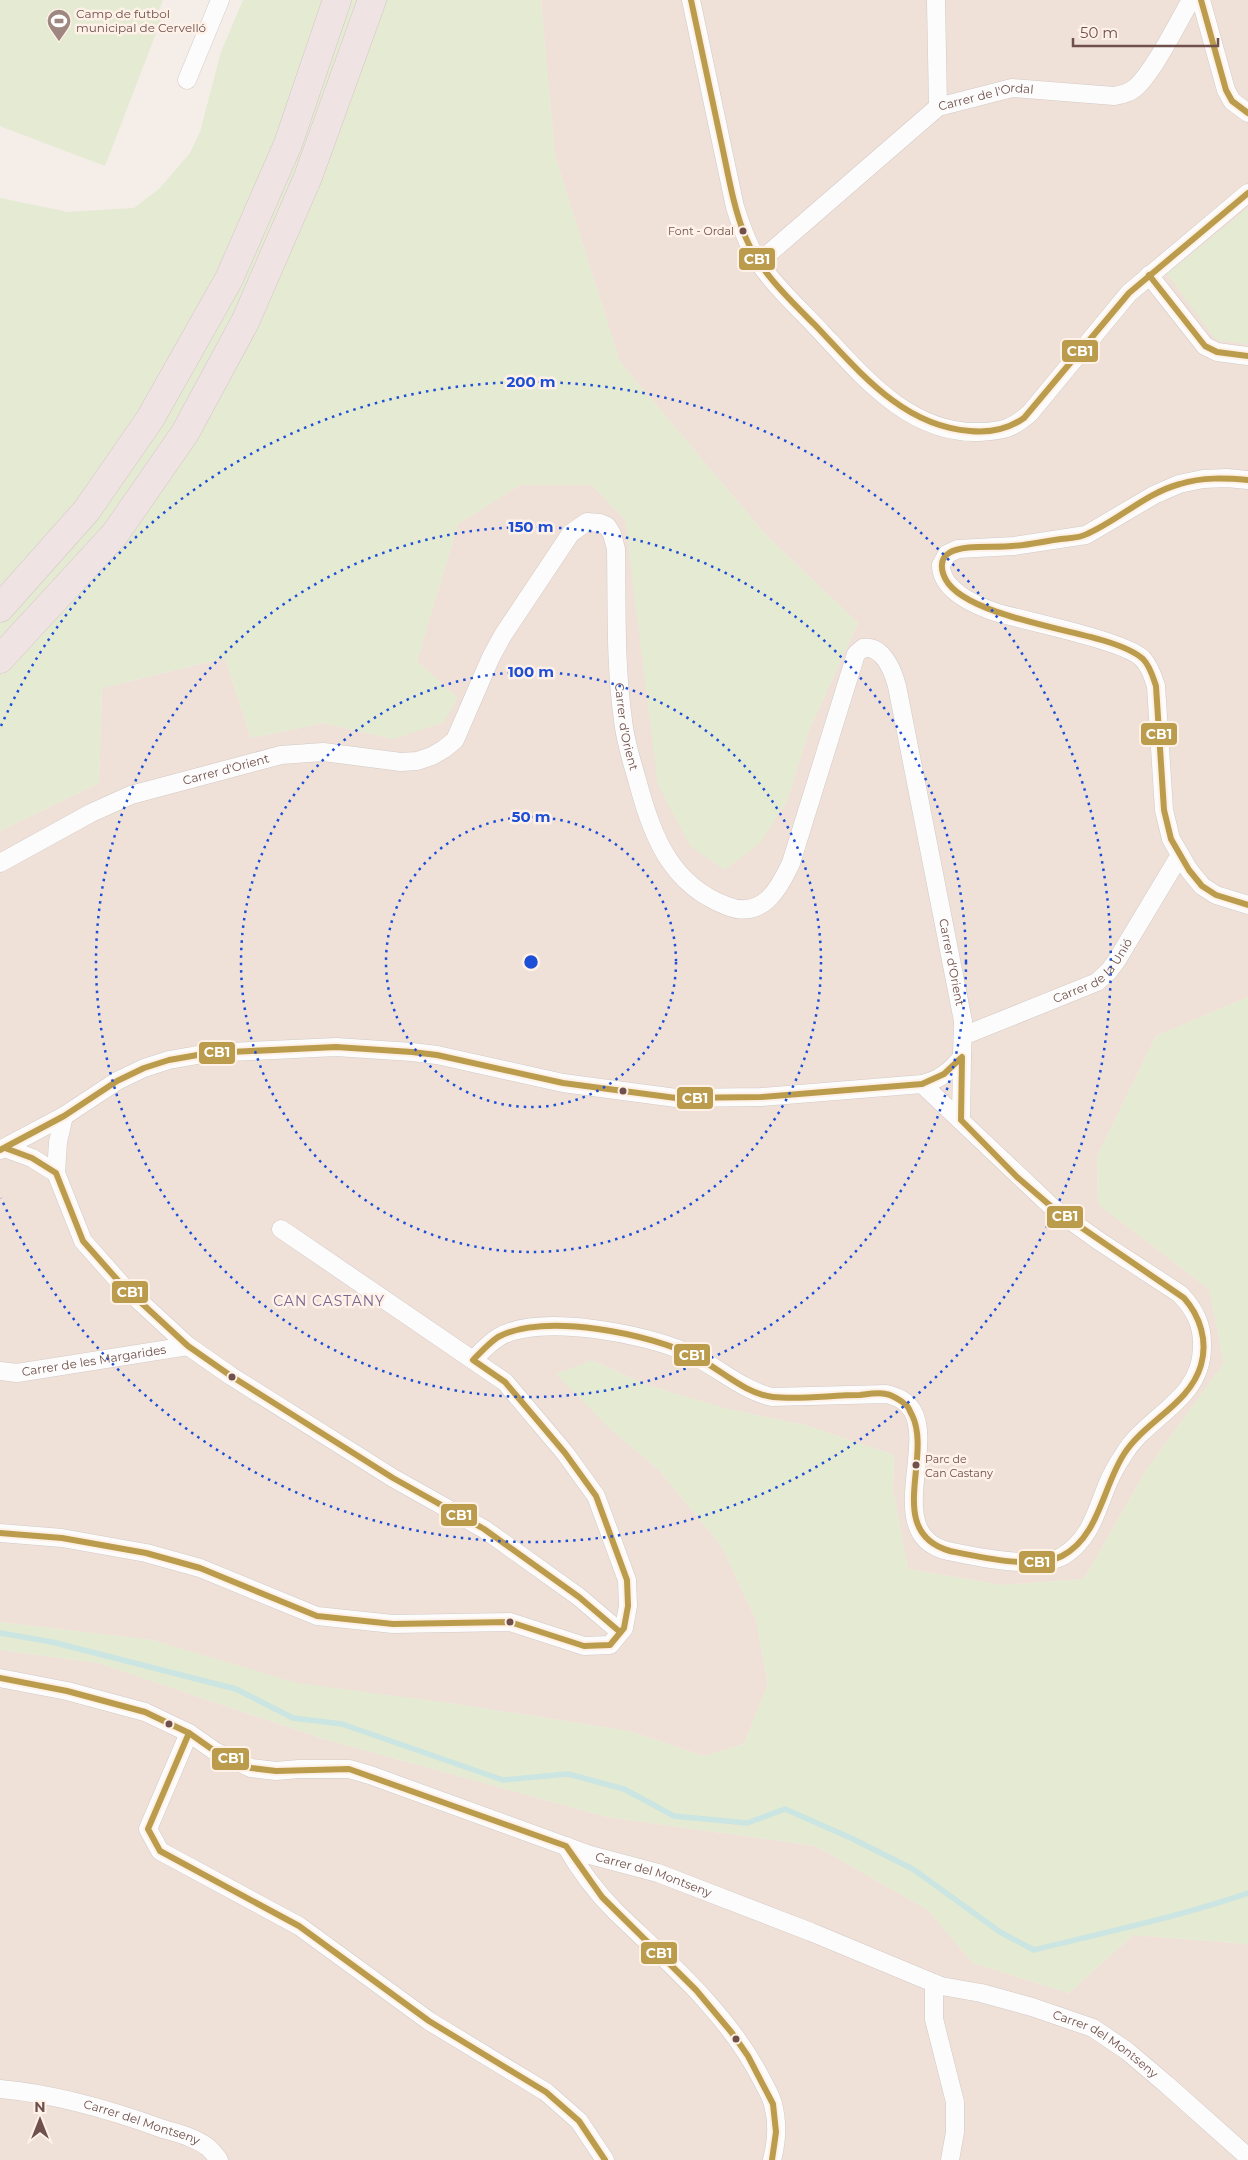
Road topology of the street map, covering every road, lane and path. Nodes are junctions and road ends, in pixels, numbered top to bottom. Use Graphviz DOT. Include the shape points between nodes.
graph roads {
  1 [pos="220,0"];
  2 [pos="337,0"];
  3 [pos="372,0"];
  4 [pos="691,0"];
  5 [pos="936,0"];
  6 [pos="1192,0"];
  7 [pos="1201,0"];
  8 [pos="187,80"];
  9 [pos="938,107"];
  10 [pos="1248,114"];
  11 [pos="1248,193"];
  12 [pos="759,262"];
  13 [pos="1149,275"];
  14 [pos="1248,356"];
  15 [pos="1248,480"];
  16 [pos="0,608"];
  17 [pos="0,659"];
  18 [pos="1180,855"];
  19 [pos="0,863"];
  20 [pos="1248,905"];
  21 [pos="963,1036"];
  22 [pos="962,1057"];
  23 [pos="922,1084"];
  24 [pos="64,1116"];
  25 [pos="961,1120"];
  26 [pos="3,1149"];
  27 [pos="56,1173"];
  28 [pos="281,1228"];
  29 [pos="188,1346"];
  30 [pos="473,1360"];
  31 [pos="0,1371"];
  32 [pos="0,1533"];
  33 [pos="620,1632"];
  34 [pos="0,1678"];
  35 [pos="189,1734"];
  36 [pos="566,1846"];
  37 [pos="934,1983"];
  38 [pos="0,2089"];
  39 [pos="1248,2157"];
  40 [pos="218,2160"];
  41 [pos="606,2160"];
  42 [pos="772,2160"];
  43 [pos="950,2160"];
  1 -- 8 [label="street"];
  2 -- 16 [label="highway" via="288,144 229,279 150,419 87,510"];
  3 -- 17 [label="highway" via="308,177 245,322 185,433 115,534"];
  4 -- 12 [label="street" via="735,207 745,237"];
  5 -- 9 [label="street"];
  6 -- 9 [label="street, Carrer de l'Ordal" via="1148,74 1122,95 1012,88"];
  7 -- 10 [label="street" via="1226,90 1232,101"];
  9 -- 12 [label="street, Carrer de l'Ordal"];
  11 -- 13 [label="street"];
  12 -- 13 [label="street" via="863,377 892,402 925,422 973,432 1007,430 1018,424 1113,311"];
  13 -- 14 [label="street" via="1204,346 1217,352"];
  15 -- 18 [label="street" via="1203,479 1179,484 1086,535 1014,546 958,549 947,554 940,565 942,575 950,585 978,606 1105,642 1142,659 1156,686 1164,810 1171,839"];
  18 -- 20 [label="street" via="1202,886 1224,898"];
  18 -- 21 [label="street, Carrer de la Unió" via="1117,960 1097,982"];
  19 -- 21 [label="street, Carrer d'Orient" via="90,813 131,796 281,755 323,752 401,762 417,761 438,753 454,740 491,657 564,541 582,524 596,522 610,530 616,549 618,676 623,721 646,815 666,856 693,887 714,901 730,908 750,908 765,902 777,890 791,863 856,654 863,648 871,648 889,664 897,686 963,1021"];
  21 -- 22 [label="street, Carrer d'Orient"];
  22 -- 23 [label="street" via="942,1076"];
  22 -- 25 [label="street, Carrer d'Orient"];
  23 -- 24 [label="street" via="762,1097 676,1098 564,1083 420,1053 336,1047 254,1050 191,1055 144,1068 116,1081"];
  23 -- 25 [label="street"];
  24 -- 26 [label="street"];
  24 -- 27 [label="street"];
  25 -- 30 [label="street" via="1053,1208 1180,1294 1196,1314 1201,1328 1200,1367 1190,1387 1125,1451 1085,1537 1062,1556 1048,1561 1018,1562 947,1550 927,1540 918,1530 914,1510 918,1427 912,1410 898,1397 887,1394 772,1397 758,1394 675,1347 624,1334 568,1326 514,1331 499,1337"];
  26 -- 27 [label="street" via="32,1158"];
  27 -- 29 [label="street" via="82,1241 122,1285"];
  28 -- 30 [label="street"];
  29 -- 31 [label="street, Carrer de les Margarides" via="17,1373"];
  29 -- 33 [label="street" via="385,1473 484,1530 578,1597"];
  30 -- 33 [label="street" via="504,1382 565,1453 596,1496 627,1580 628,1606 624,1628"];
  32 -- 33 [label="street" via="62,1538 146,1553 200,1568 317,1616 393,1624 510,1622 584,1646 610,1645"];
  34 -- 35 [label="street, Carrer del Montseny" via="67,1691 145,1712"];
  35 -- 36 [label="street, Carrer del Montseny" via="216,1752 251,1768 276,1771 350,1769"];
  35 -- 41 [label="street" via="148,1830 160,1851 298,1926 429,2021 546,2092 580,2121"];
  36 -- 37 [label="street, Carrer del Montseny" via="658,1873"];
  36 -- 42 [label="street" via="615,1911 678,1971 752,2060 773,2102 777,2122"];
  37 -- 39 [label="street, Carrer del Montseny" via="1032,2007 1093,2028 1147,2067"];
  37 -- 43 [label="street" via="934,2019 955,2102 955,2132"];
  38 -- 40 [label="street, Carrer del Montseny" via="97,2107 143,2121 207,2146"];
}
